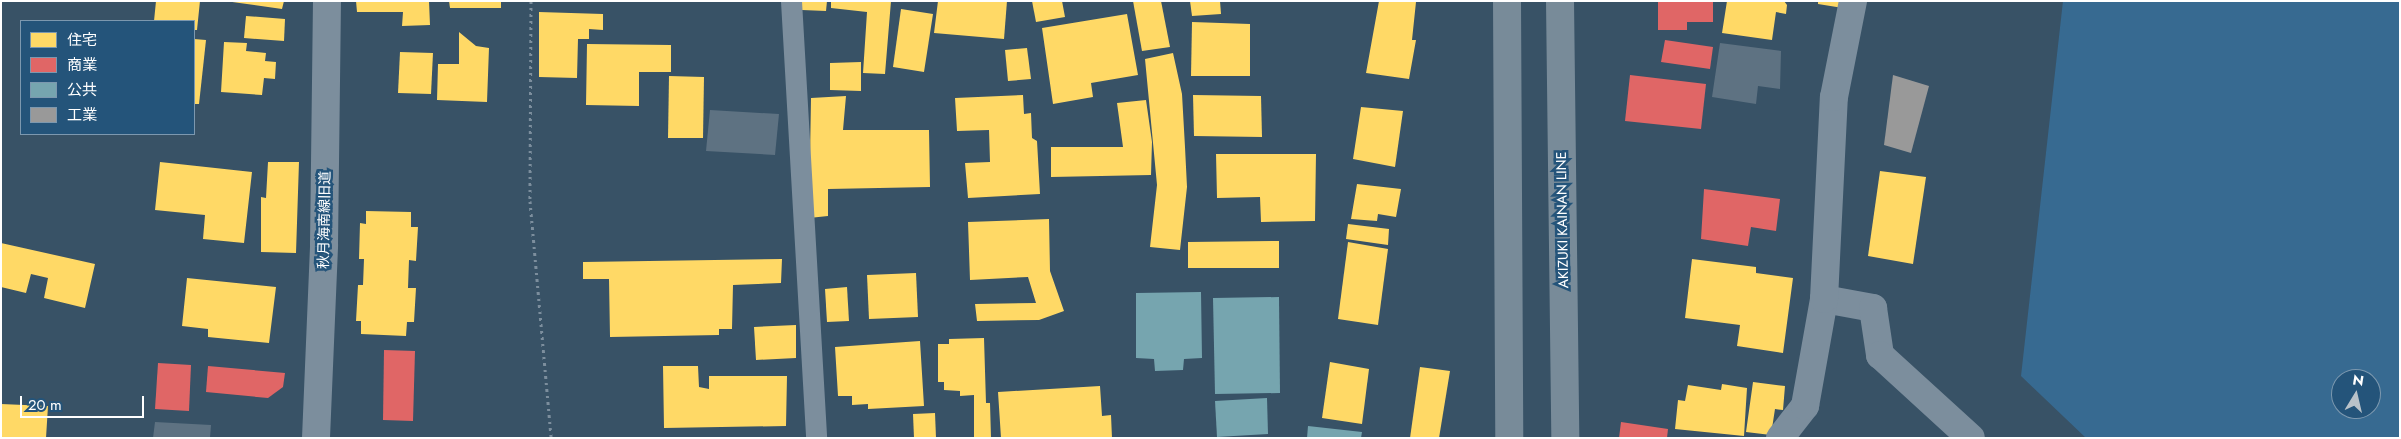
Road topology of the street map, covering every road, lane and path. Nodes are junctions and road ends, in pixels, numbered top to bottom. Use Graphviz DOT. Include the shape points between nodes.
graph roads {
  1 [pos="327,1"];
  2 [pos="531,1"];
  3 [pos="791,1"];
  4 [pos="1507,1"];
  5 [pos="1560,1"];
  6 [pos="1853,1"];
  7 [pos="1824,299"];
  8 [pos="316,438"];
  9 [pos="551,438"];
  10 [pos="816,438"];
  11 [pos="1509,438"];
  12 [pos="1564,438"];
  13 [pos="1780,438"];
  14 [pos="1971,438"];
  1 -- 8 [label="street, 秋月海南線旧道" via="324,246"];
  2 -- 9 [label="path" via="530,201"];
  3 -- 10 [label="lane"];
  4 -- 11 [label="main road"];
  5 -- 12 [label="main road, AKIZUKI KAINAN LINE"];
  6 -- 7 [label="street" via="1834,97"];
  7 -- 13 [label="street" via="1805,406"];
  7 -- 14 [label="street" via="1873,308 1880,354"];
}
